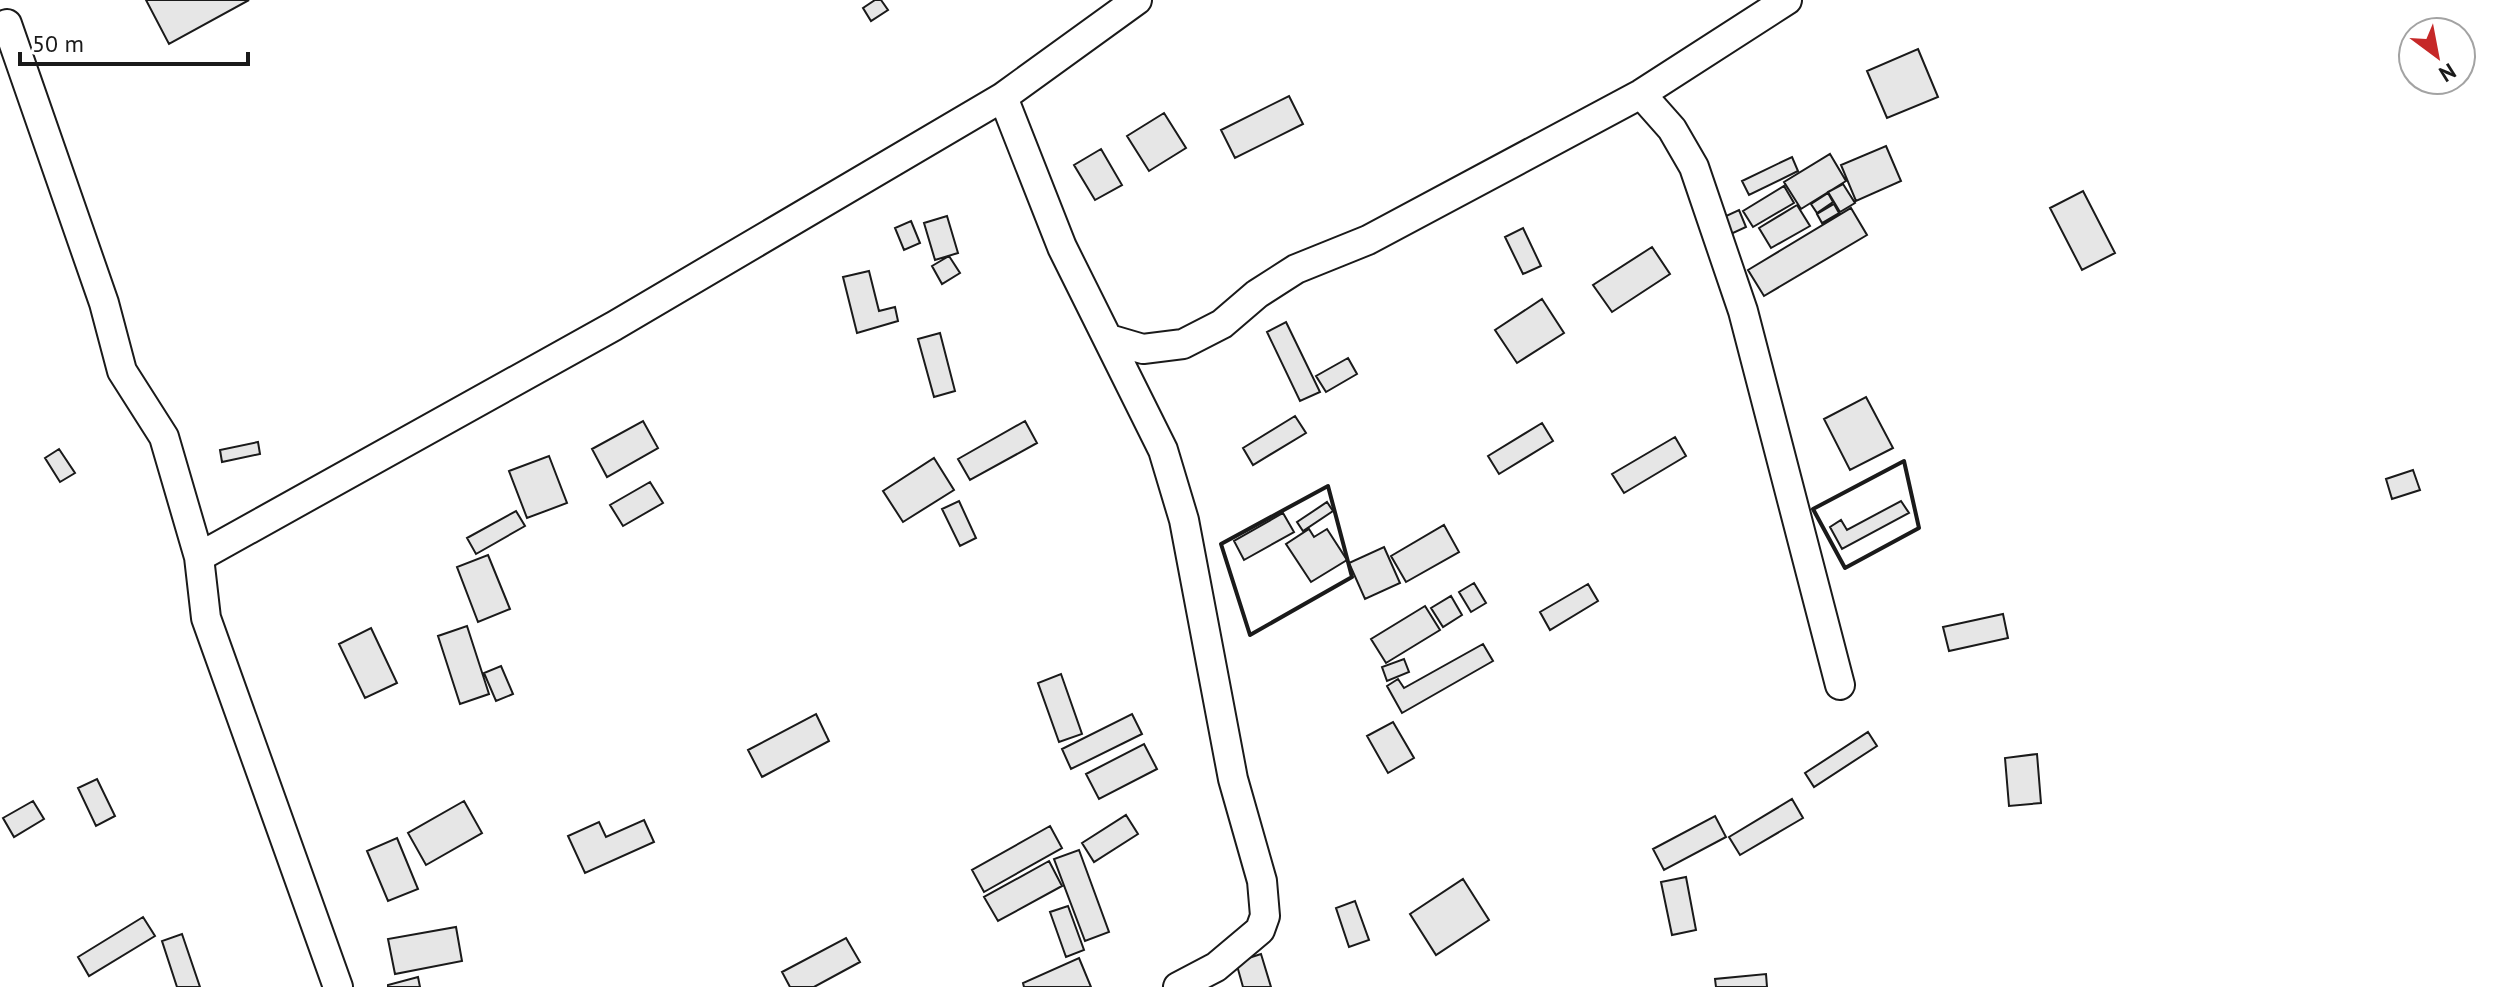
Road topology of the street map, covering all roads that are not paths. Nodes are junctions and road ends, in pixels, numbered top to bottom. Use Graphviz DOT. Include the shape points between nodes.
graph roads {
  1 [pos="1137,0"];
  2 [pos="1787,0"];
  3 [pos="5,18"];
  4 [pos="1641,94"];
  5 [pos="1003,97"];
  6 [pos="1109,339"];
  7 [pos="199,557"];
  8 [pos="1840,685"];
  9 [pos="338,987"];
  10 [pos="1178,987"];
  1 -- 5 [label="street"];
  2 -- 4 [label="street"];
  3 -- 7 [label="street" via="104,303 122,371 164,437"];
  4 -- 6 [label="street" via="1368,240 1296,269 1222,324 1183,344 1143,349"];
  4 -- 8 [label="street" via="1672,129 1694,167 1743,311"];
  5 -- 6 [label="street" via="1062,247"];
  5 -- 7 [label="street" via="614,326"];
  6 -- 10 [label="street" via="1163,450 1184,520 1233,779 1262,881 1265,916 1260,930 1216,967"];
  7 -- 9 [label="street" via="206,618"];
}
